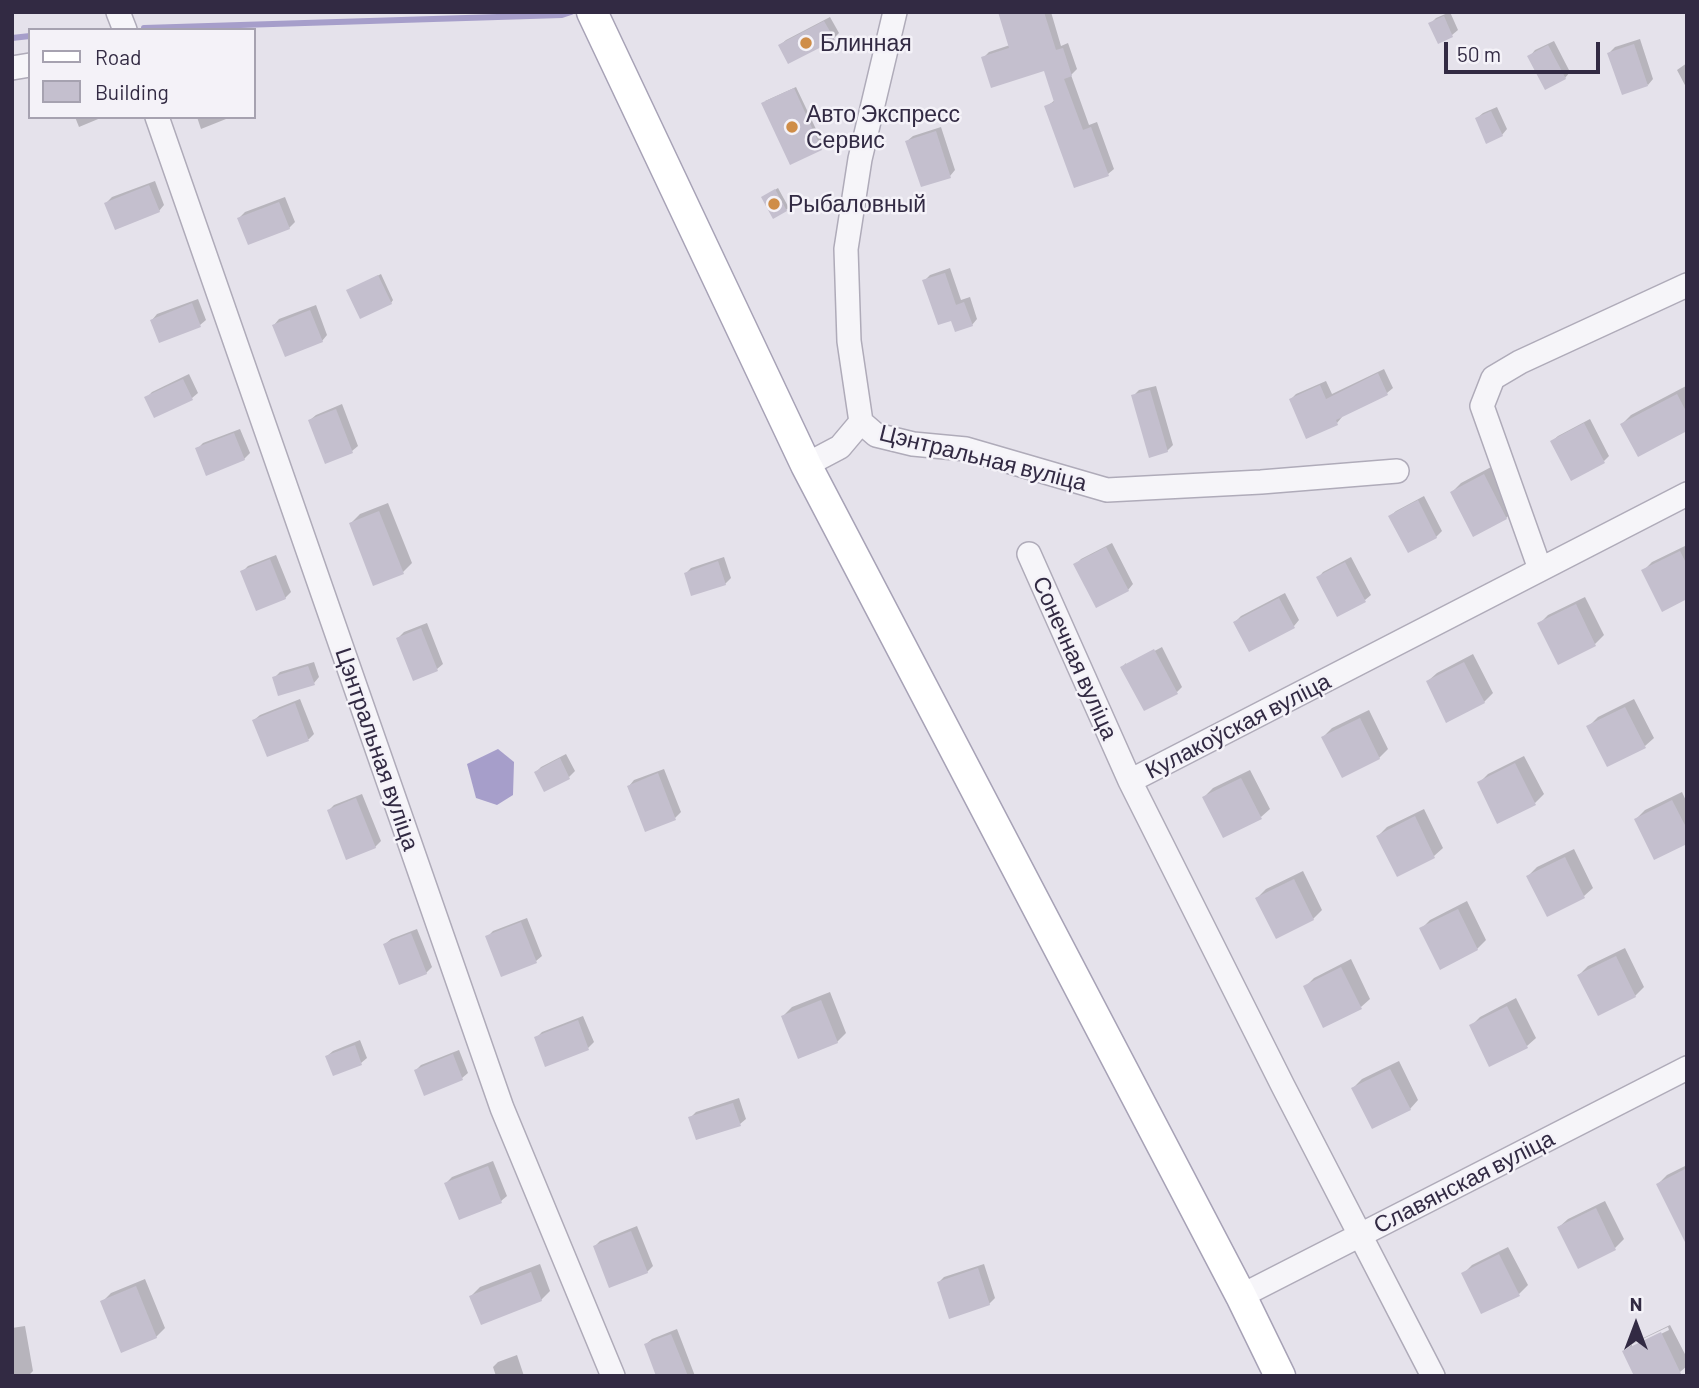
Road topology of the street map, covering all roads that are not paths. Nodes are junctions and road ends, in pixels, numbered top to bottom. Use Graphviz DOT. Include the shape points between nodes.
graph roads {
  1 [pos="592,12"];
  2 [pos="895,12"];
  3 [pos="158,119"];
  4 [pos="1687,285"];
  5 [pos="861,422"];
  6 [pos="806,465"];
  7 [pos="1397,471"];
  8 [pos="1687,494"];
  9 [pos="1028,554"];
  10 [pos="1537,561"];
  11 [pos="1125,772"];
  12 [pos="1687,1068"];
  13 [pos="1360,1235"];
  14 [pos="1241,1296"];
  15 [pos="613,1376"];
  16 [pos="1280,1376"];
  17 [pos="1433,1376"];
  1 -- 6 [label="main road"];
  2 -- 5 [label="street, Цэнтральная вуліца" via="860,159 846,249 849,341"];
  3 -- 15 [label="street, Цэнтральная вуліца" via="502,1108"];
  4 -- 10 [label="street" via="1493,378 1482,406"];
  5 -- 6 [label="street" via="840,447"];
  5 -- 7 [label="street, Цэнтральная вуліца" via="876,435 966,449 1107,490"];
  6 -- 14 [label="main road"];
  8 -- 10 [label="street, Кулакоўская вуліца"];
  9 -- 11 [label="street, Сонечная вуліца"];
  10 -- 11 [label="street, Кулакоўская вуліца"];
  11 -- 13 [label="street, Кулакоўская вуліца"];
  12 -- 13 [label="street, Славянская вуліца"];
  13 -- 14 [label="street, Славянская вуліца"];
  13 -- 17 [label="street, Кулакоўская вуліца"];
  14 -- 16 [label="main road"];
}
